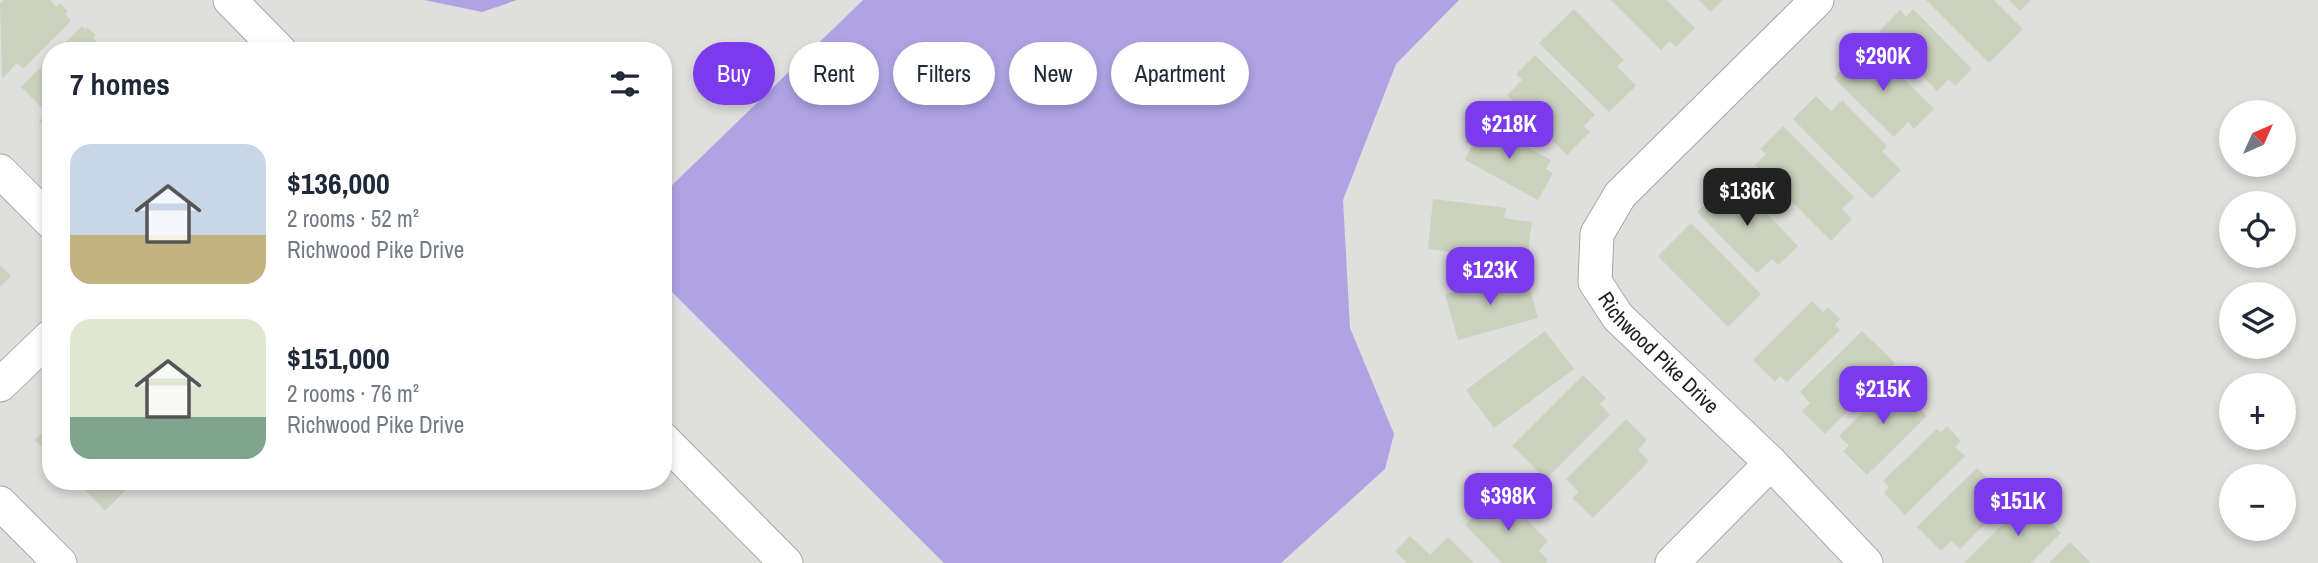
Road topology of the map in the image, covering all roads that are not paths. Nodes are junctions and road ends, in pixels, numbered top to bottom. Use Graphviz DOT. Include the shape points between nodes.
graph roads {
  1 [pos="230,0"];
  2 [pos="1817,0"];
  3 [pos="271,42"];
  4 [pos="0,171"];
  5 [pos="42,213"];
  6 [pos="42,345"];
  7 [pos="0,385"];
  8 [pos="672,448"];
  9 [pos="1771,463"];
  10 [pos="0,503"];
  11 [pos="60,563"];
  12 [pos="786,563"];
  13 [pos="1672,563"];
  14 [pos="1866,563"];
  1 -- 3 [label="street"];
  2 -- 9 [label="street, Richwood Pike Drive" via="1620,195 1597,234 1595,282 1618,317"];
  4 -- 5 [label="street"];
  6 -- 7 [label="street"];
  8 -- 12 [label="street"];
  9 -- 13 [label="street"];
  9 -- 14 [label="street, Richwood Pike Drive"];
  10 -- 11 [label="street"];
}
